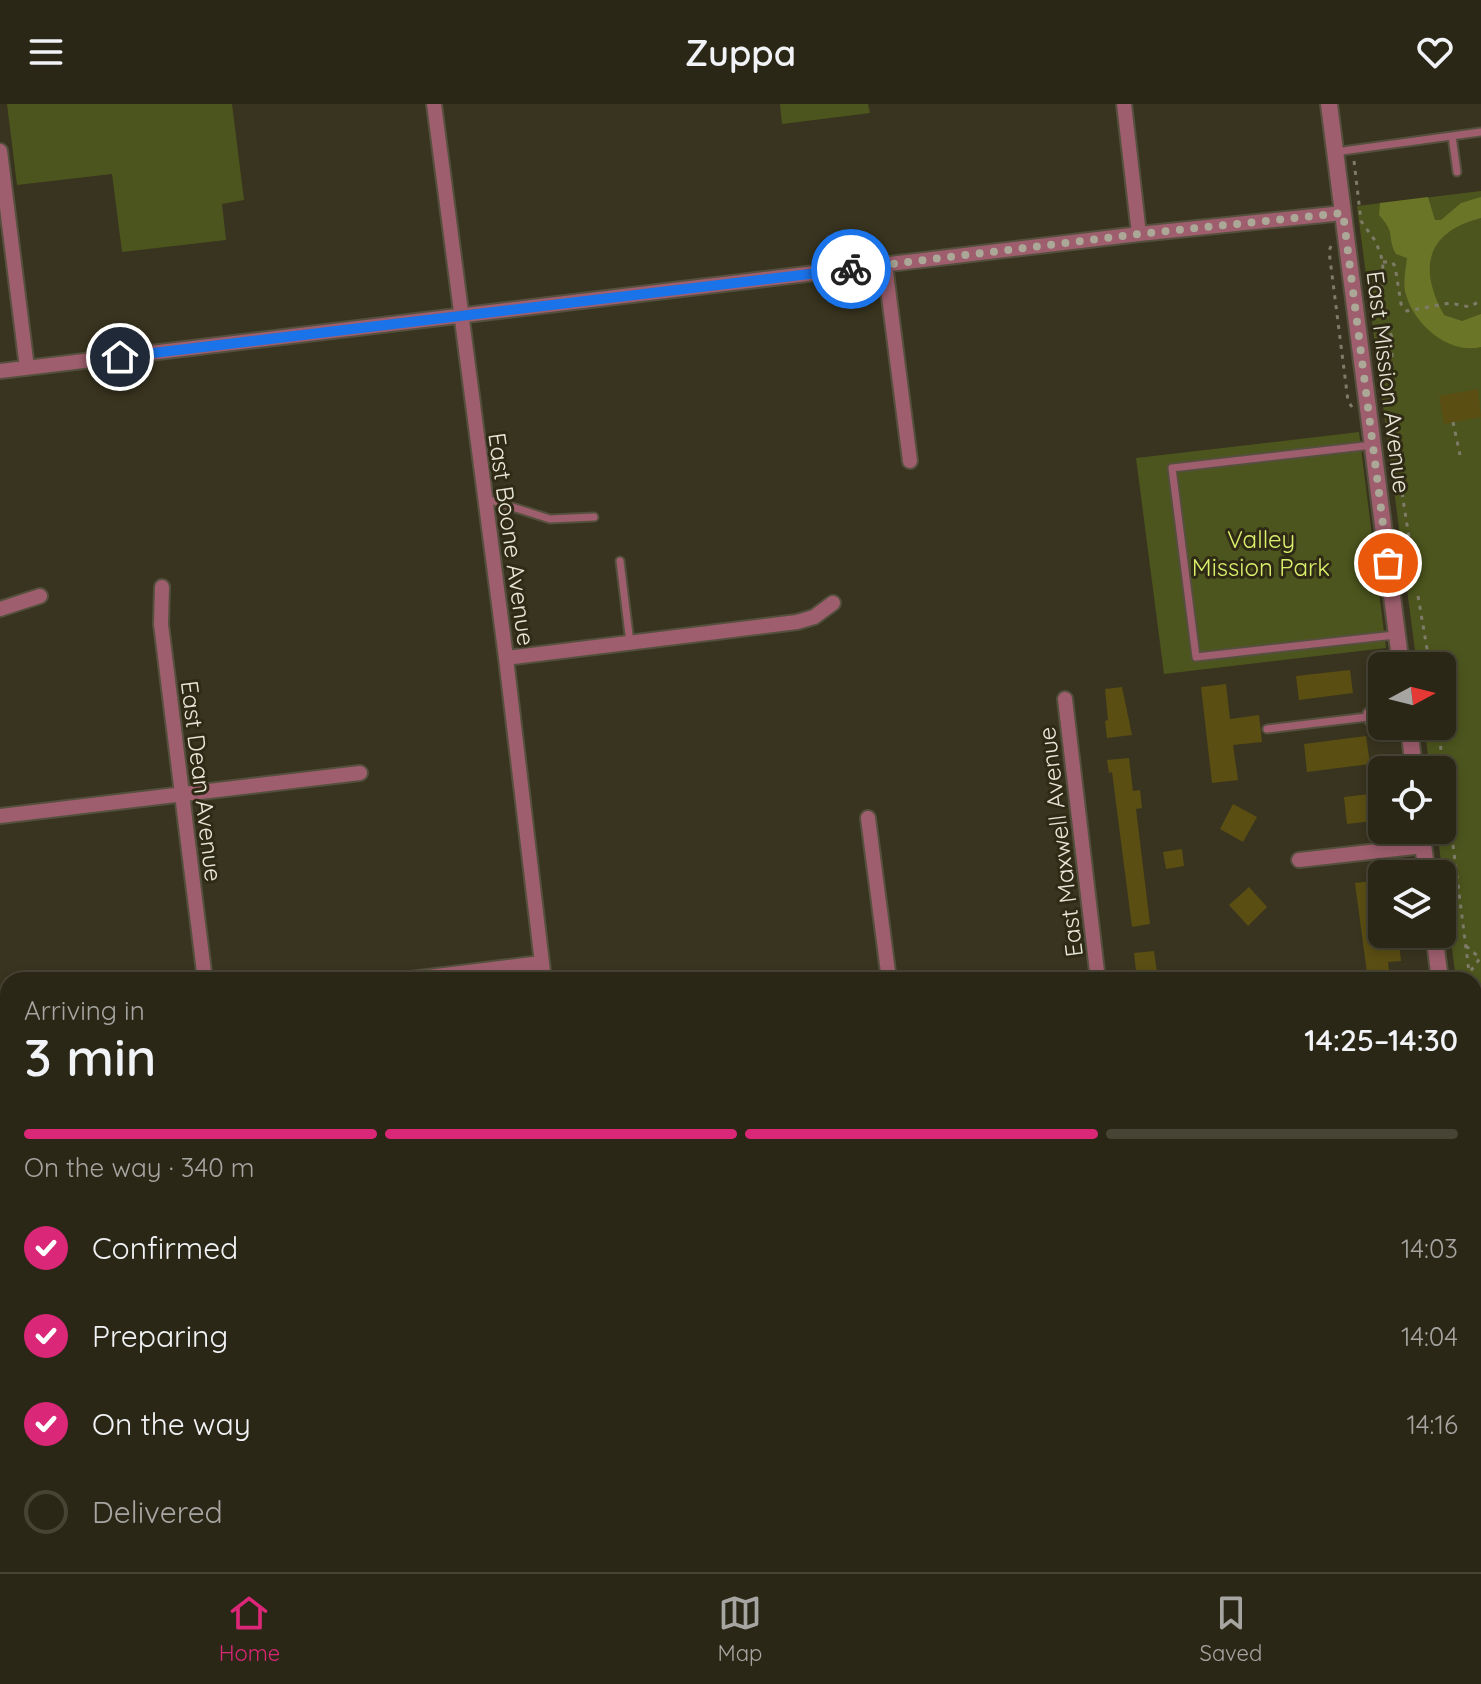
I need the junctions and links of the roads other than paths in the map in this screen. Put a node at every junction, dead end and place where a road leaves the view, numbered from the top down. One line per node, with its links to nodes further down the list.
1 (434, 104): 12 (street, East Boone Avenue)
2 (1124, 104): 10 (street)
3 (1329, 104): 7 (street, East Mission Avenue)
4 (1481, 132): 5 (lane)
5 (1452, 136): 7 (lane); 8 (lane)
6 (0, 151): 13 (street)
7 (1335, 152): 9 (street, East Mission Avenue)
8 (1457, 172)
9 (1343, 213): 10 (street); 15 (street, East Mission Avenue)
10 (1139, 234): 11 (street)
11 (885, 265): 12 (street); 16 (street)
12 (461, 317): 13 (street); 17 (street, East Boone Avenue)
13 (27, 368): 14 (street)
14 (0, 371)
15 (1373, 445): 24 (street, East Mission Avenue); 24 (lane)
16 (910, 461)
17 (485, 499): 18 (lane); 27 (street, East Boone Avenue)
18 (594, 517)
19 (620, 561): 25 (lane)
20 (162, 587): 33 (street, East Dean Avenue)
21 (40, 596): 23 (street)
22 (833, 603): 25 (street)
23 (0, 609)
24 (1397, 635): 26 (street, East Mission Avenue)
25 (630, 643): 27 (street)
26 (1399, 652)
27 (506, 658): 39 (street, East Boone Avenue)
28 (1065, 699): 44 (street, East Maxwell Avenue)
29 (1368, 713): 30 (lane)
30 (1367, 717): 31 (lane)
31 (1267, 729)
32 (360, 773): 33 (street)
33 (181, 794): 34 (street); 40 (street, East Dean Avenue)
34 (0, 816)
35 (868, 818): 43 (street)
36 (1388, 844): 37 (street)
37 (1299, 860)
38 (1436, 948): 45 (street)
39 (541, 963): 41 (street); 42 (street, East Boone Avenue)
40 (204, 972)
41 (468, 972)
42 (543, 972)
43 (888, 972)
44 (1097, 972)
45 (1439, 972)

